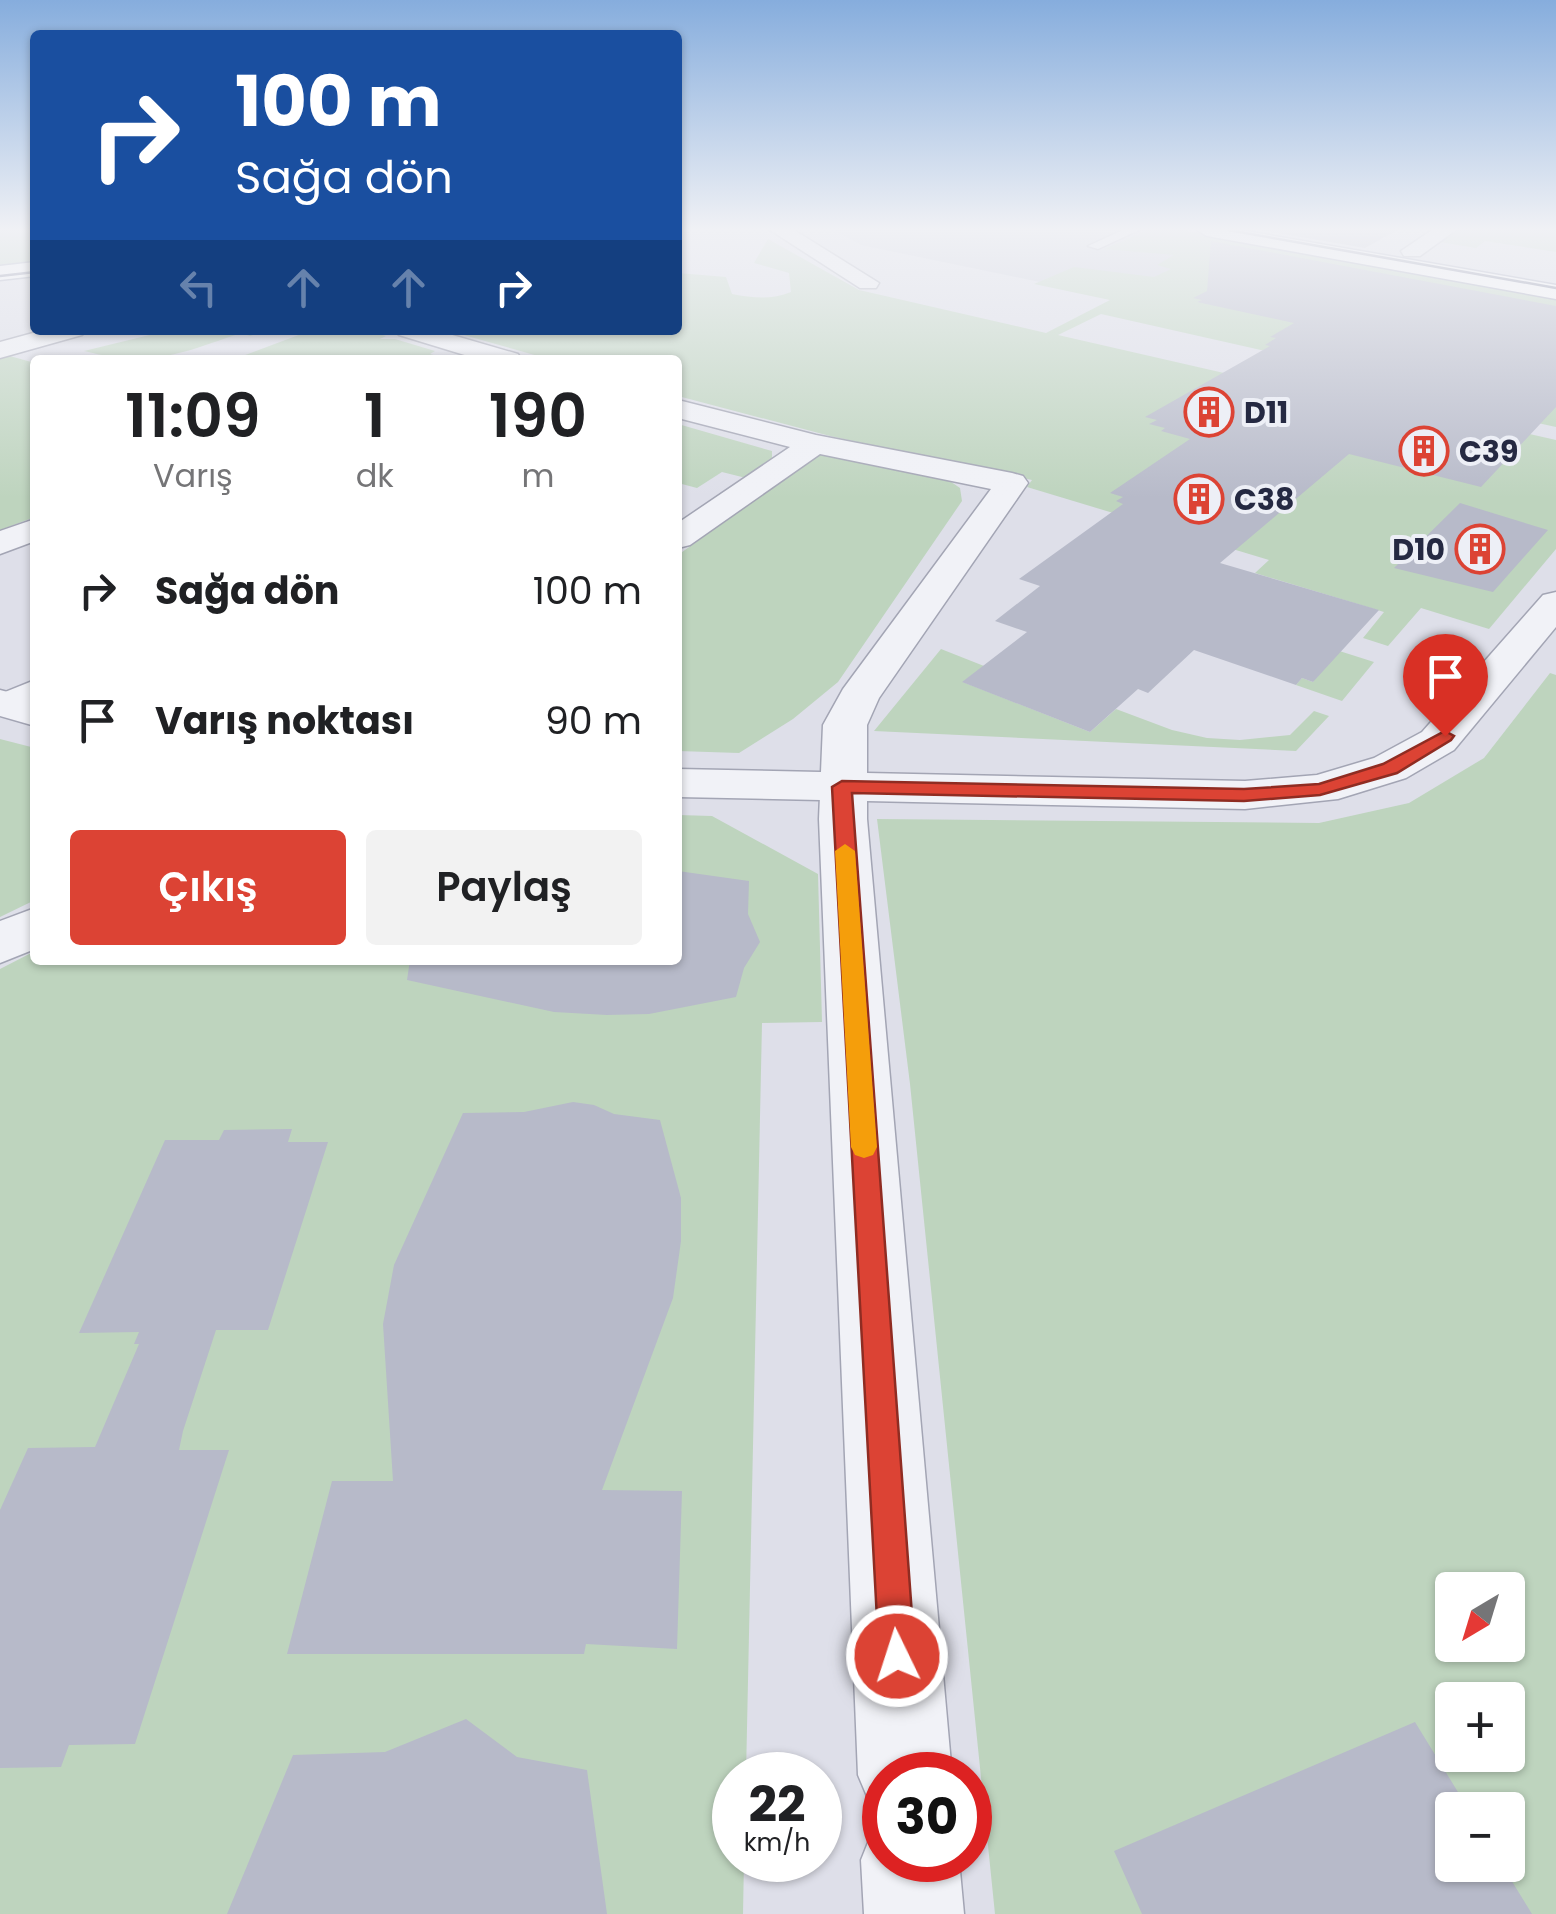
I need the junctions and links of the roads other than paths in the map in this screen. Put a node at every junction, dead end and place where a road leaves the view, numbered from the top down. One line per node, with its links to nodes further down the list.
1 (55, 335): 3 (street)
2 (422, 335): 4 (street)
3 (0, 350)
4 (480, 355)
5 (682, 410): 6 (street)
6 (814, 444): 8 (street); 15 (street)
7 (30, 531): 9 (street)
8 (682, 535)
9 (0, 543)
10 (1556, 603): 15 (street)
11 (30, 689): 12 (lane)
12 (0, 703): 13 (street)
13 (30, 711)
14 (682, 783): 15 (street)
15 (842, 787): 18 (street)
16 (30, 929): 17 (street)
17 (0, 944)
18 (904, 1752)
19 (912, 1882): 20 (street)
20 (914, 1914)

